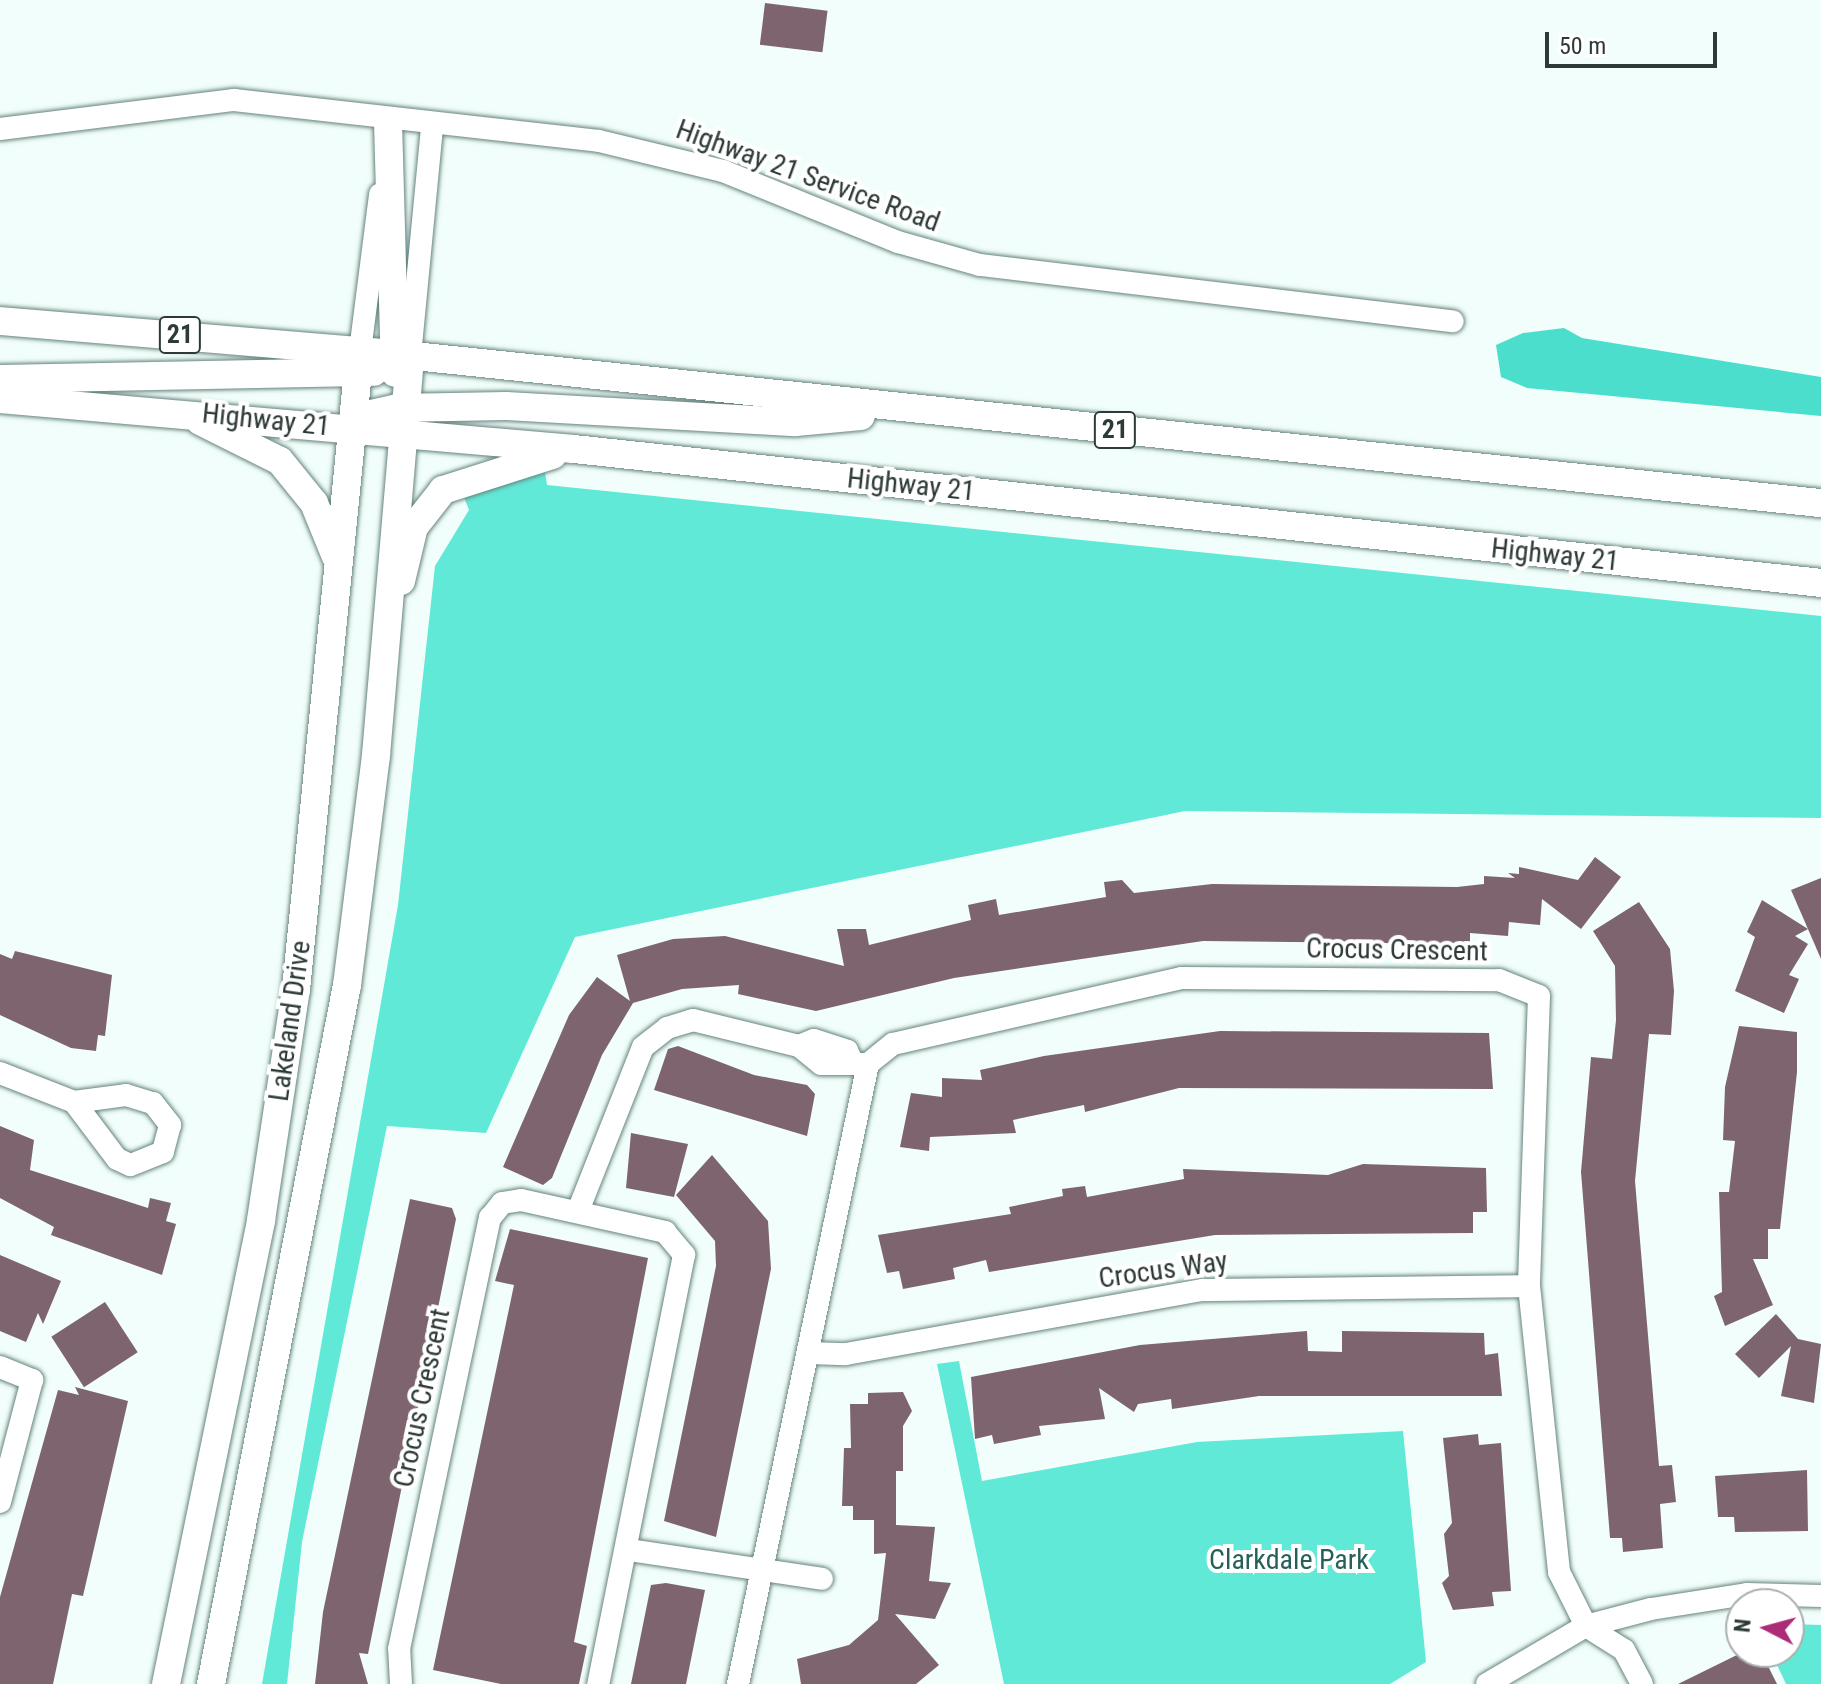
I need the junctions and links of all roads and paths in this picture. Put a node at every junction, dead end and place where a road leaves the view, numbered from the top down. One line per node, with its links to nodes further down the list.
1 (388, 122): 2 (street, Highway 21 Service Road); 3 (street, Highway 21 Service Road); 6 (main road, Lakeland Drive); 7 (street)
2 (432, 126): 5 (street, Highway 21 Service Road); 6 (street)
3 (0, 129)
4 (0, 321): 7 (main road, 21)
5 (1453, 321)
6 (400, 359): 7 (main road, 21); 11 (main road, 21); 12 (main road, Lakeland Drive)
7 (360, 362): 8 (main road); 13 (main road, Lakeland Drive)
8 (0, 379)
9 (0, 399): 10 (main road, Highway 21)
10 (173, 410): 13 (main road, Highway 21); 16 (main road)
11 (919, 410): 12 (main road); 15 (main road, 21)
12 (401, 416): 13 (main road, Highway 21); 14 (main road, Highway 21); 18 (main road, Lakeland Drive)
13 (353, 429): 16 (main road, Lakeland Drive)
14 (574, 449): 17 (main road, Highway 21); 18 (main road)
15 (1821, 503)
16 (338, 563): 32 (main road, Lakeland Drive)
17 (1821, 583)
18 (383, 663): 33 (main road, Lakeland Drive)
19 (860, 1063): 22 (street); 23 (street, Crocus Crescent); 24 (street)
20 (0, 1073): 21 (street)
21 (74, 1102)
22 (578, 1211): 27 (street, Crocus Crescent); 34 (street, Crocus Crescent)
23 (1529, 1286): 24 (street, Crocus Way); 31 (street, Crocus Crescent)
24 (808, 1353): 28 (street)
25 (0, 1367): 26 (street)
26 (0, 1502)
27 (629, 1550): 28 (street); 35 (street, Crocus Crescent)
28 (765, 1573): 29 (street); 36 (street)
29 (822, 1579)
30 (1821, 1596): 31 (street)
31 (1586, 1626): 37 (street); 38 (street)
32 (166, 1684)
33 (211, 1684)
34 (401, 1684)
35 (598, 1684)
36 (738, 1684)
37 (1487, 1684)
38 (1642, 1684)

